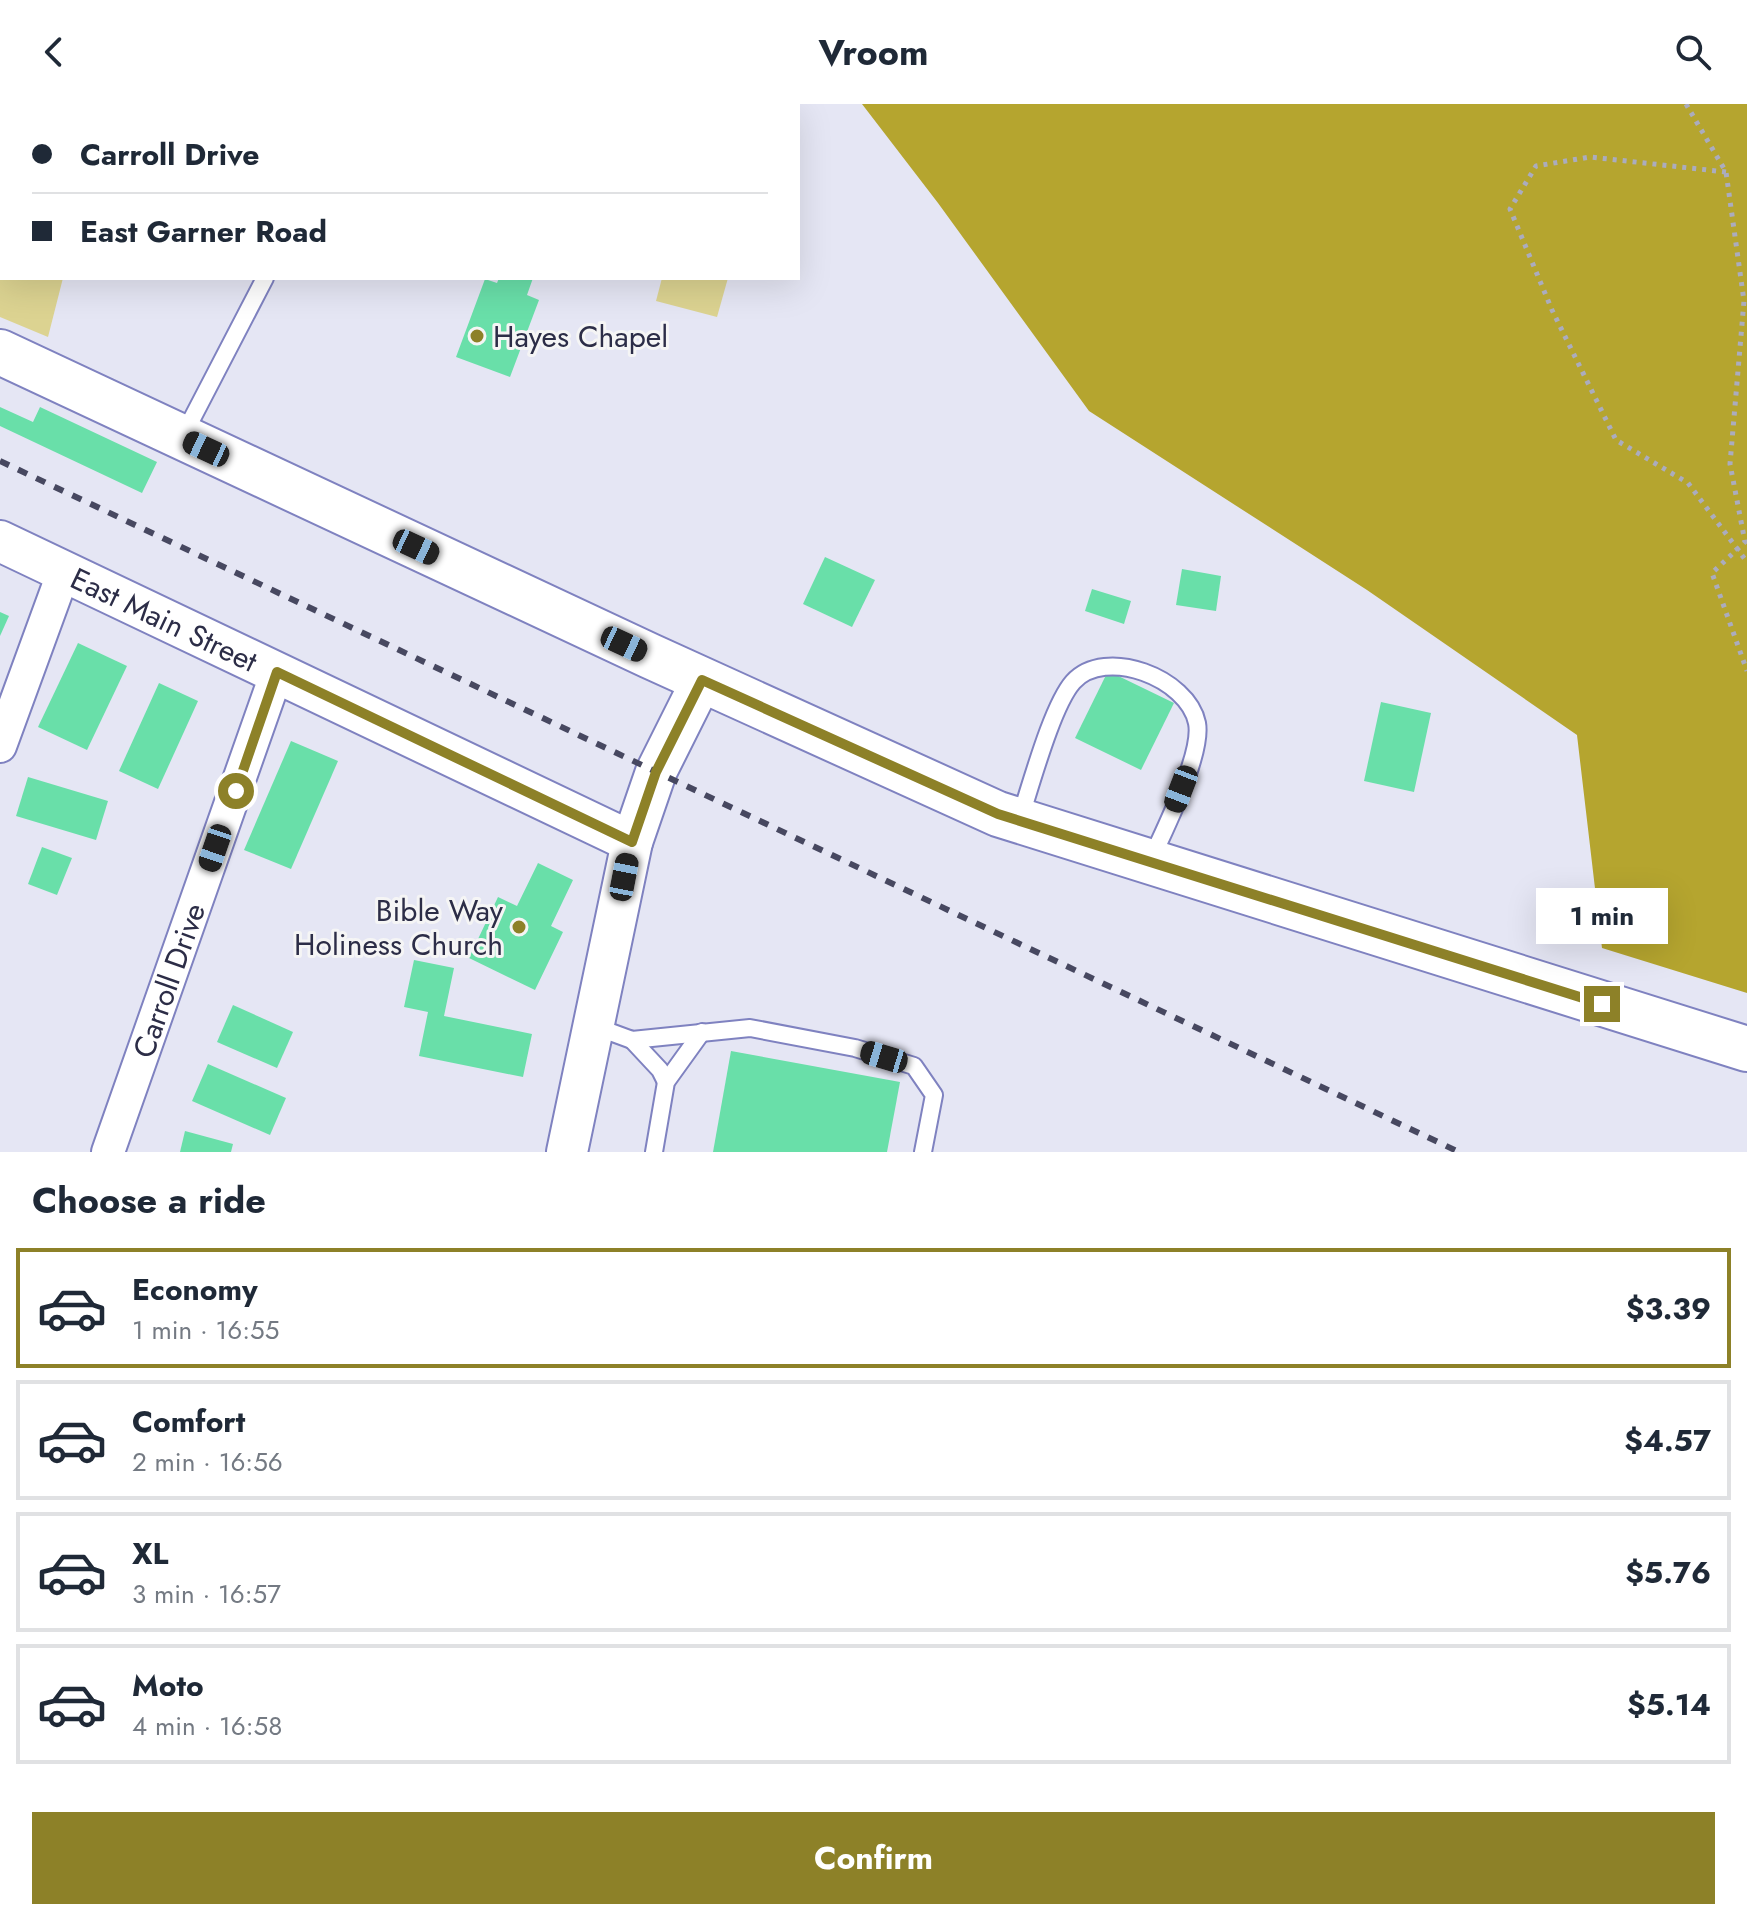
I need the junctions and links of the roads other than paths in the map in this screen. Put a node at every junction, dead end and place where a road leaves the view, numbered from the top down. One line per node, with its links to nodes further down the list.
1 (264, 280): 3 (lane)
2 (0, 352): 3 (main road)
3 (182, 437): 7 (main road)
4 (0, 541): 5 (street, East Main Street)
5 (64, 571): 6 (street, East Main Street); 8 (street)
6 (277, 672): 10 (street, East Main Street); 17 (street, Carroll Drive)
7 (702, 680): 9 (main road); 10 (street)
8 (0, 746)
9 (1019, 820): 11 (main road); 11 (lane)
10 (632, 842): 12 (street)
11 (1150, 862): 15 (main road)
12 (594, 1026): 14 (lane); 18 (street)
13 (702, 1032): 14 (lane); 16 (lane); 20 (lane)
14 (632, 1040): 16 (lane)
15 (1747, 1049)
16 (666, 1082): 19 (lane)
17 (108, 1152)
18 (567, 1152)
19 (654, 1152)
20 (923, 1152)

